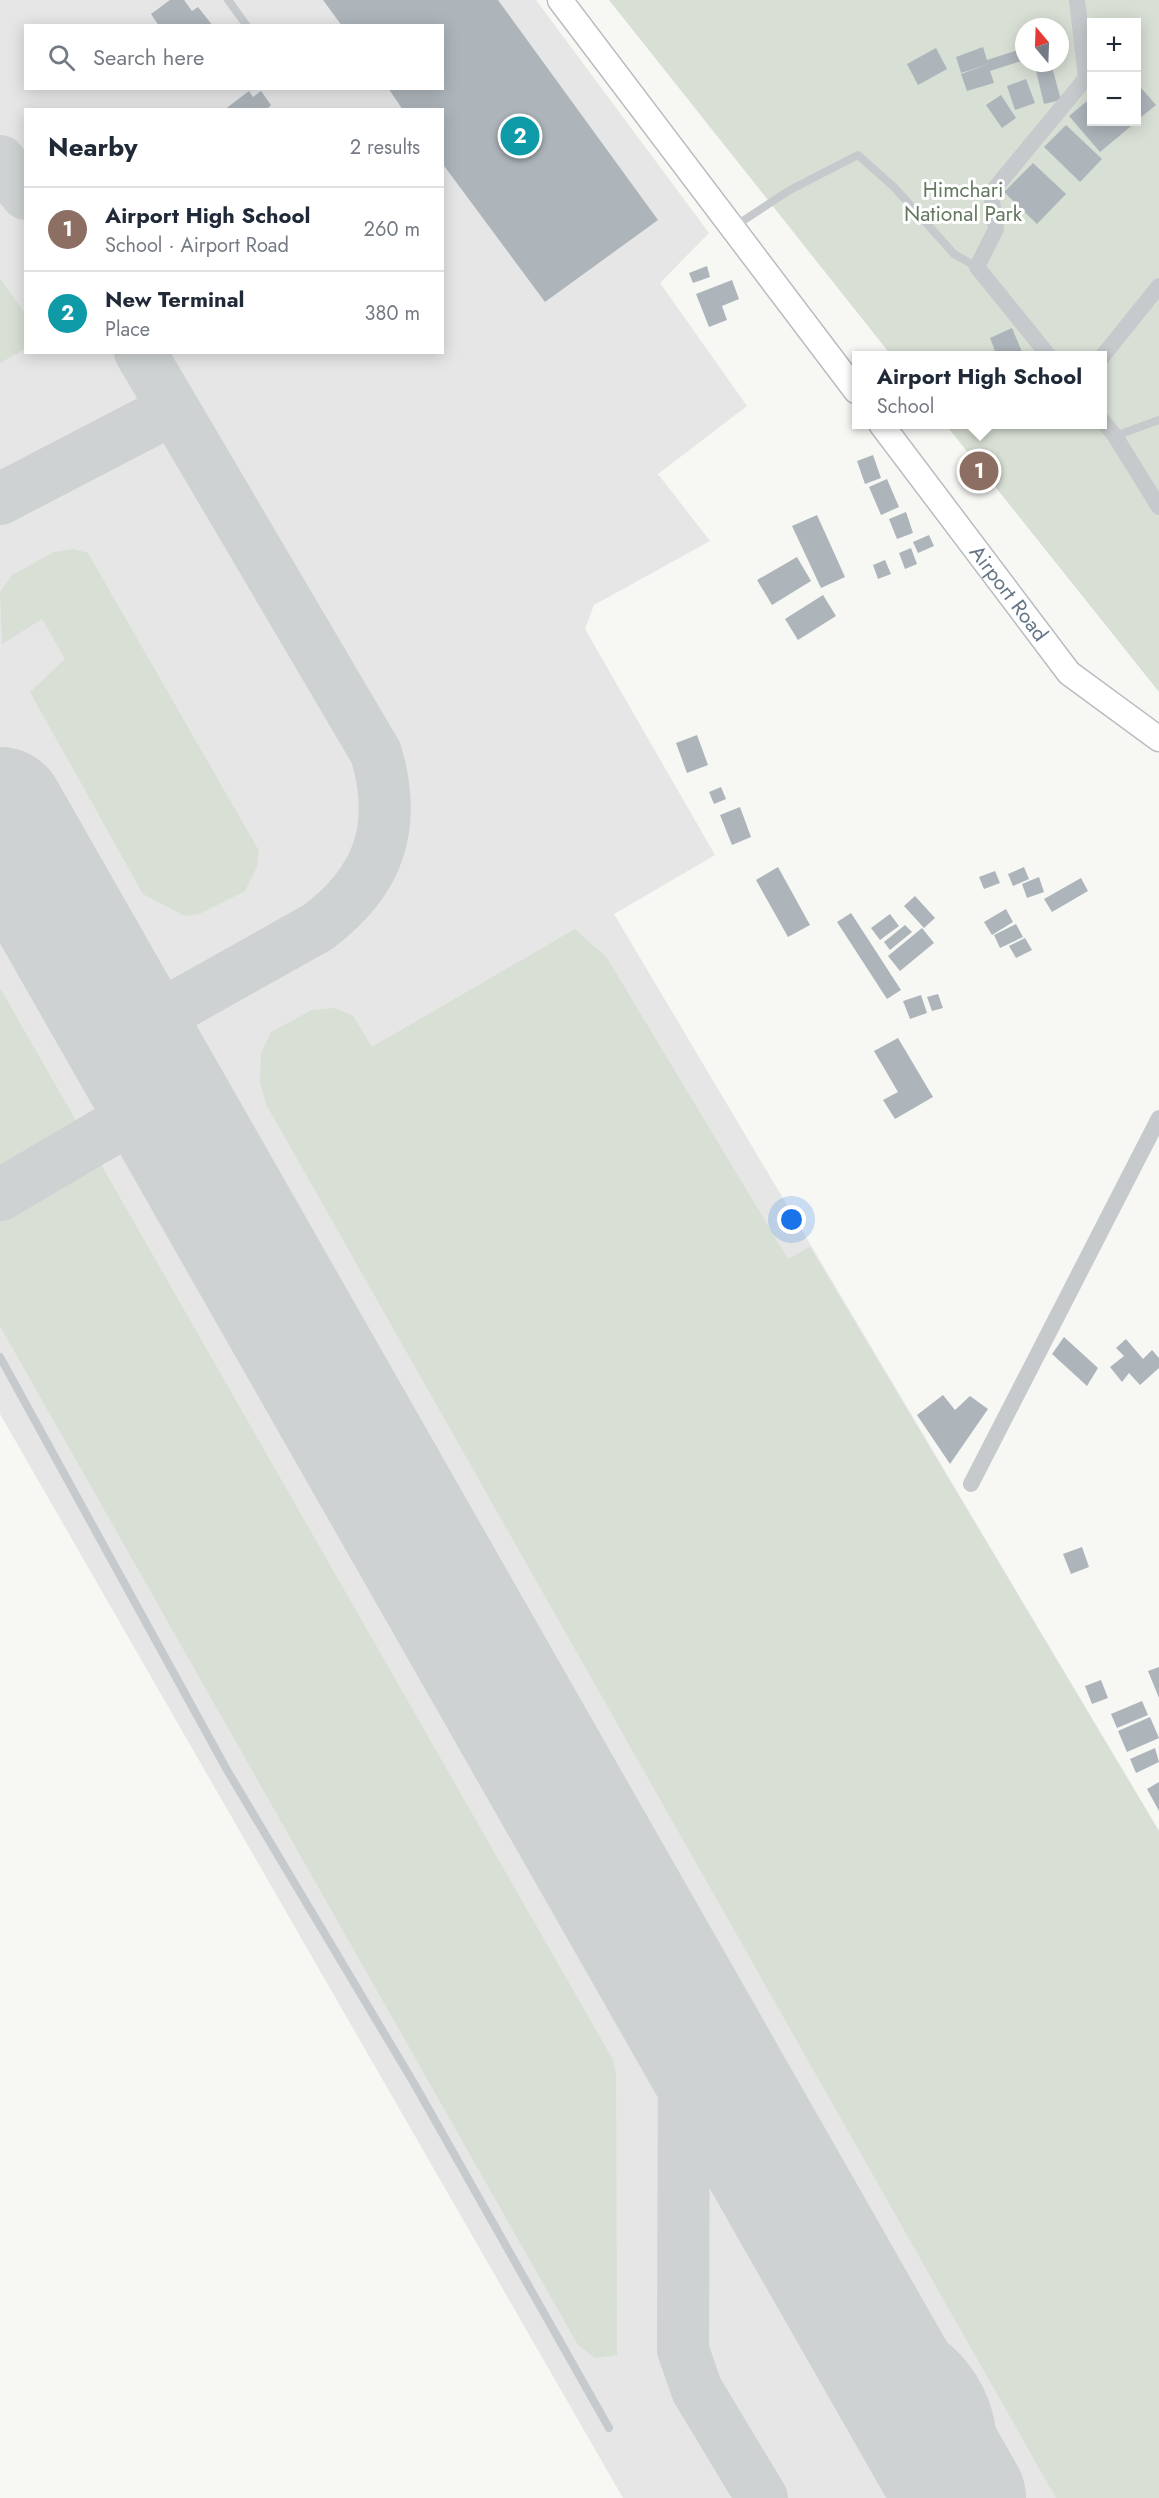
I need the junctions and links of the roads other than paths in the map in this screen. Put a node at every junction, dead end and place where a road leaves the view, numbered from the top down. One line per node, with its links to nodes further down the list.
1 (228, 0): 4 (lane)
2 (560, 0): 5 (street)
3 (1077, 0): 6 (street)
4 (246, 24)
5 (733, 228): 6 (lane); 10 (street)
6 (977, 267): 8 (street)
7 (1159, 286): 9 (street)
8 (1045, 351)
9 (1107, 351)
10 (852, 386)
11 (1159, 420): 14 (lane)
12 (1107, 426): 14 (street)
13 (885, 429): 16 (street, Airport Road)
14 (1115, 436): 15 (street)
15 (1159, 507)
16 (1159, 740)
17 (1159, 1118): 19 (street)
18 (0, 1357): 20 (lane)
19 (971, 1484)
20 (609, 2428)

